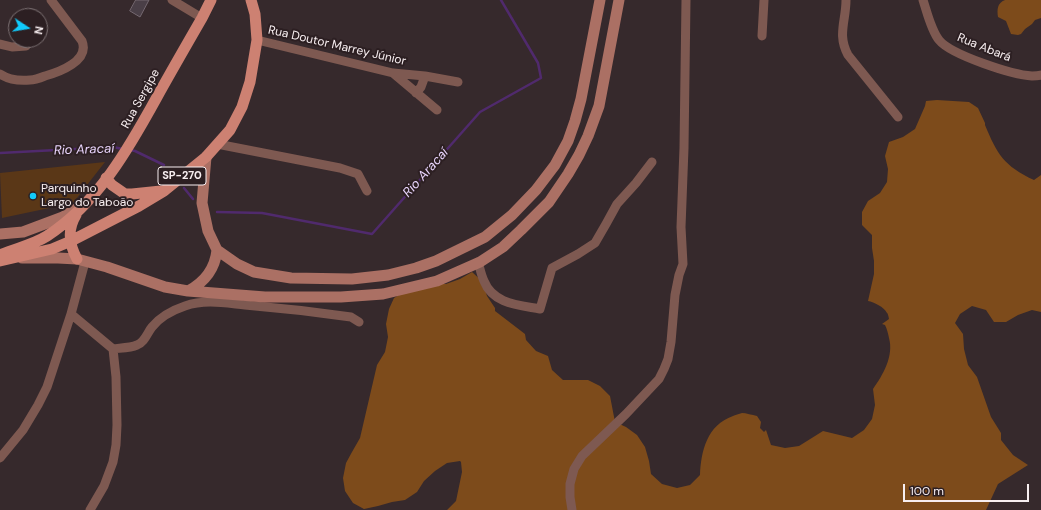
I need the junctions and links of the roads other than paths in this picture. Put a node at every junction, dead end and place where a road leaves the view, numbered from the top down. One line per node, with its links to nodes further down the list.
1 (51, 0): 18 (street)
2 (172, 0): 14 (street)
3 (205, 0): 14 (main road)
4 (211, 0): 14 (main road, Rua Sergipe)
5 (251, 0): 13 (main road, SP-270)
6 (256, 0): 13 (main road)
7 (600, 0): 34 (main road)
8 (619, 0): 39 (main road)
9 (686, 0): 46 (street)
10 (764, 0): 15 (street)
11 (846, 0): 24 (street)
12 (923, 0): 19 (street, Rua Abará)
13 (256, 14): 16 (main road, SP-270)
14 (202, 18): 28 (main road, Rua Sergipe)
15 (762, 36)
16 (258, 40): 17 (street, Rua Doutor Marrey Júnior); 25 (main road, SP-270)
17 (393, 73): 20 (street, Rua Doutor Marrey Júnior); 22 (street)
18 (0, 74)
19 (1041, 75)
20 (425, 76): 21 (street, Rua Doutor Marrey Júnior); 22 (street)
21 (458, 82)
22 (416, 93): 23 (street)
23 (437, 110)
24 (898, 117)
25 (217, 144): 26 (main road, SP-270); 30 (street)
26 (206, 157): 29 (main road, SP-270); 34 (main road)
27 (652, 162): 39 (street)
28 (106, 178): 29 (main road); 31 (main road, Rua Sergipe)
29 (164, 191): 33 (main road, SP-270)
30 (367, 191)
31 (82, 206): 32 (main road); 33 (main road); 35 (main road, Rua Sergipe)
32 (0, 234)
33 (71, 241): 36 (main road, SP-270); 38 (main road)
34 (217, 250): 40 (main road)
35 (0, 255)
36 (14, 258): 37 (main road, SP-270); 38 (main road)
37 (0, 261)
38 (81, 261): 40 (main road); 41 (street)
39 (478, 262): 40 (main road)
40 (188, 291)
41 (71, 314): 43 (street); 44 (street)
42 (359, 322): 43 (street)
43 (113, 349): 45 (street)
44 (0, 458)
45 (90, 510)
46 (572, 510)

